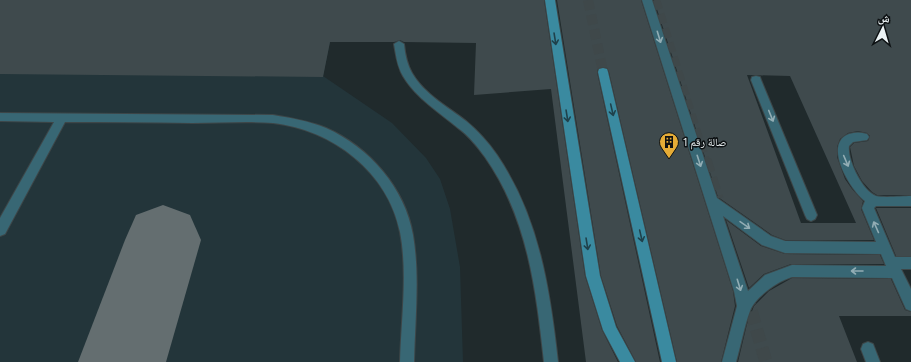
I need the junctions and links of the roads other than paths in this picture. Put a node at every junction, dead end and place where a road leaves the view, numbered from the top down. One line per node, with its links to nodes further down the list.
1 (550, 0): 21 (street, one-way to 21)
2 (648, 0): 11 (street, one-way to 11)
3 (399, 44): 20 (street)
4 (603, 72): 22 (street, one-way to 22)
5 (756, 80): 12 (street, one-way to 12)
6 (0, 117): 7 (street)
7 (62, 117): 13 (street); 19 (street)
8 (863, 137): 9 (street, one-way to 9)
9 (874, 201): 10 (street); 14 (street, one-way to 9)
10 (911, 201)
11 (713, 202): 14 (street, one-way to 14); 18 (street, one-way to 18)
12 (811, 215)
13 (0, 230)
14 (885, 248): 16 (street)
15 (911, 263): 16 (street)
16 (894, 267): 17 (street); 18 (street, one-way to 18)
17 (911, 304)
18 (744, 306): 23 (street)
19 (407, 362)
20 (552, 362)
21 (628, 362)
22 (670, 362)
23 (729, 362)

